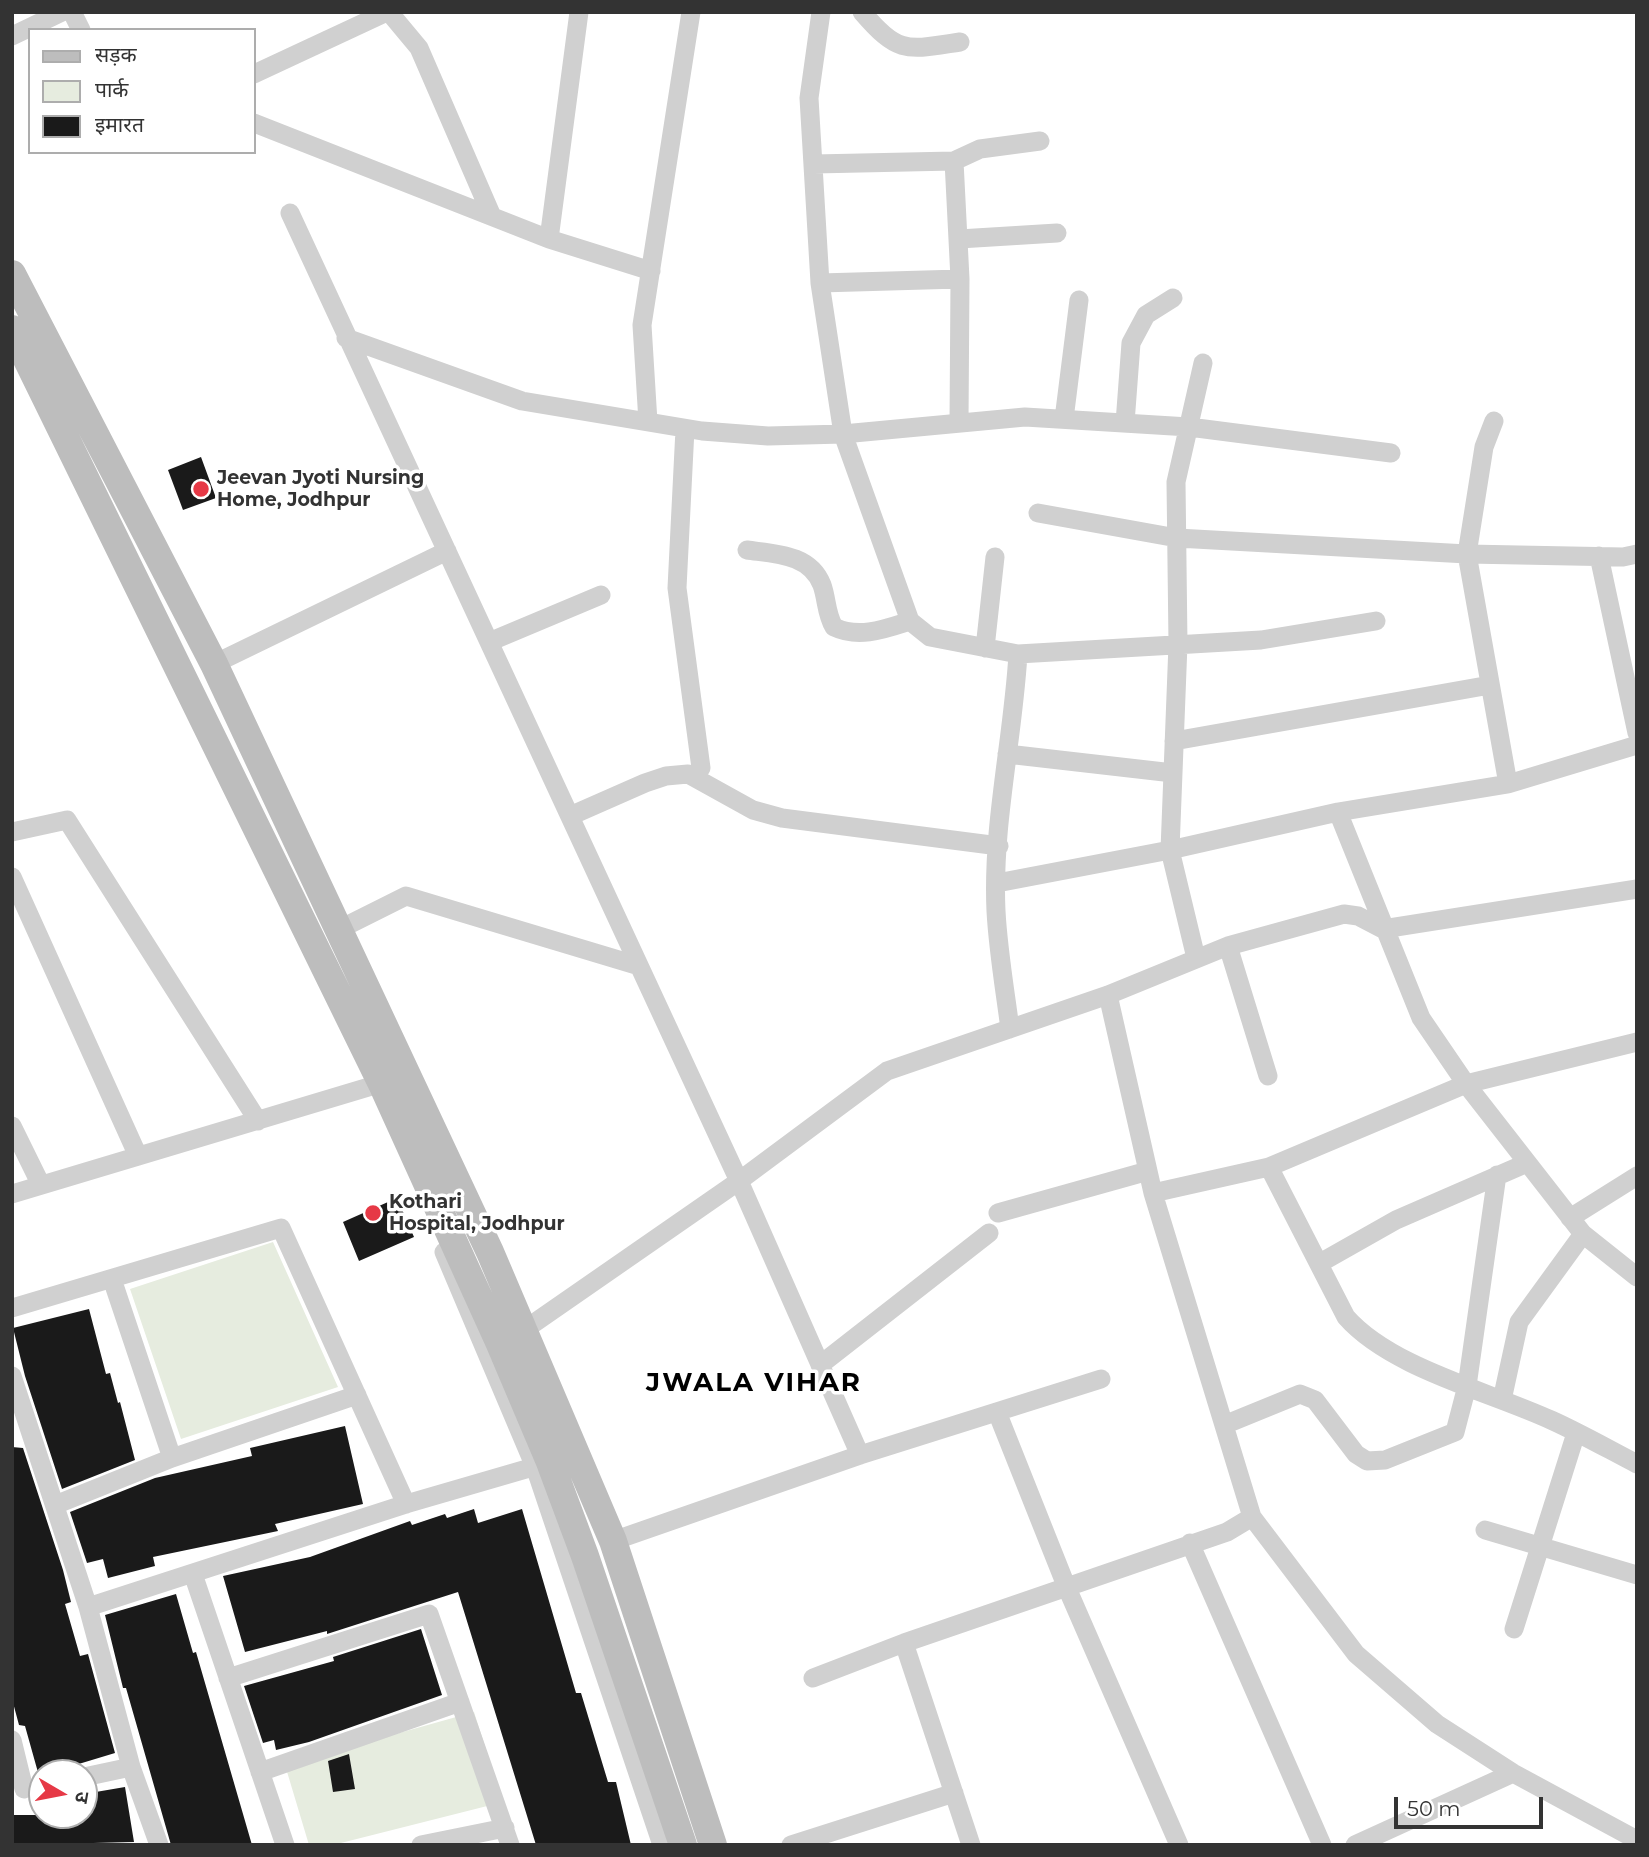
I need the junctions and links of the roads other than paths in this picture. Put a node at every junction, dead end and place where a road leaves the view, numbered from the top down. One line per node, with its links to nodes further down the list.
1 (62, 12): 9 (street)
2 (72, 12): 10 (street)
3 (388, 12): 13 (street); 19 (street)
4 (579, 12): 21 (street)
5 (691, 12): 23 (street)
6 (821, 12): 17 (street)
7 (862, 12): 12 (street)
8 (28, 28): 11 (street)
9 (29, 28)
10 (80, 28)
11 (12, 36)
12 (960, 42)
13 (256, 73)
14 (256, 124): 19 (street)
15 (1040, 141): 16 (street)
16 (954, 161): 17 (street); 22 (street)
17 (814, 164): 26 (street)
18 (290, 214): 30 (street)
19 (491, 214): 21 (street)
20 (1057, 233): 22 (street)
21 (549, 239): 23 (street)
22 (959, 239): 25 (street)
23 (651, 271): 34 (street)
24 (12, 274): 56 (main road)
25 (960, 279): 26 (street); 35 (street)
26 (820, 283): 39 (street)
27 (1173, 298): 36 (street)
28 (1079, 300): 32 (street)
29 (12, 329): 82 (main road)
30 (346, 338): 34 (street); 44 (street)
31 (1203, 363): 37 (street)
32 (1064, 419): 35 (street); 36 (street)
33 (1494, 421): 45 (street)
34 (648, 422): 38 (street)
35 (959, 423): 39 (street)
36 (1125, 423): 37 (street)
37 (1189, 427): 40 (street); 42 (street)
38 (686, 429): 39 (street); 62 (street)
39 (843, 434): 50 (street)
40 (1391, 453)
41 (1038, 513): 42 (street)
42 (1177, 538): 45 (street); 53 (street)
43 (747, 550): 50 (street)
44 (447, 551): 52 (street); 56 (street)
45 (1467, 554): 47 (street); 57 (street)
46 (1637, 554): 47 (street)
47 (1599, 556): 58 (street)
48 (995, 557): 54 (street)
49 (601, 595): 52 (street)
50 (910, 621): 54 (street)
51 (1376, 621): 53 (street)
52 (489, 642): 66 (street)
53 (1178, 644): 55 (street); 59 (street)
54 (985, 648): 55 (street)
55 (1018, 654): 61 (street)
56 (214, 664): 73 (main road)
57 (1490, 685): 59 (street); 64 (street)
58 (1637, 733)
59 (1174, 741): 63 (street)
60 (1637, 745): 64 (street)
61 (1007, 754): 63 (street); 68 (street)
62 (695, 771): 66 (street); 68 (street)
63 (1173, 772): 69 (street)
64 (1508, 784): 65 (street)
65 (1338, 812): 69 (street); 74 (street)
66 (570, 816): 77 (street)
67 (12, 832): 84 (street)
68 (999, 846): 71 (street)
69 (1170, 850): 71 (street); 76 (street)
70 (12, 877): 86 (street)
71 (997, 883): 79 (street)
72 (1637, 889): 74 (street)
73 (338, 929): 77 (street); 82 (main road)
74 (1383, 929): 75 (street); 83 (street)
75 (1228, 946): 76 (street); 81 (street)
76 (1196, 958): 78 (street)
77 (639, 966): 92 (street)
78 (1108, 995): 79 (street); 89 (street)
79 (1010, 1029): 92 (street)
80 (1637, 1042): 83 (street)
81 (1268, 1076)
82 (387, 1082): 84 (street); 104 (main road); 116 (street)
83 (1466, 1084): 87 (street); 88 (street)
84 (257, 1121): 86 (street)
85 (12, 1126): 93 (street)
86 (138, 1156): 93 (street)
87 (1527, 1163): 90 (street); 97 (street)
88 (1269, 1167): 94 (street); 100 (street)
89 (1148, 1171): 94 (street); 96 (street)
90 (1497, 1175): 100 (street); 108 (street)
91 (1637, 1176): 97 (street)
92 (739, 1181): 104 (street); 105 (street)
93 (41, 1185): 95 (street)
94 (1153, 1193): 112 (street)
95 (12, 1194)
96 (998, 1213)
97 (1570, 1218): 99 (street)
98 (989, 1233): 105 (street)
99 (1583, 1234): 101 (street); 110 (street)
100 (1320, 1263): 108 (street)
101 (1637, 1277)
102 (112, 1279): 103 (street); 109 (street); 115 (street)
103 (12, 1308)
104 (512, 1338): 116 (main road); 122 (main road)
105 (820, 1365): 114 (street)
106 (12, 1376): 118 (street)
107 (1101, 1379): 111 (street)
108 (1467, 1386): 110 (street); 112 (street)
109 (357, 1395): 115 (street); 119 (street)
110 (1502, 1400): 113 (street)
111 (997, 1412): 114 (street); 127 (street)
112 (1224, 1425): 120 (street)
113 (1576, 1433): 117 (street); 124 (street)
114 (860, 1455): 122 (street)
115 (172, 1458): 118 (street)
116 (543, 1464): 119 (street); 146 (street); 147 (main road)
117 (1637, 1464)
118 (55, 1504): 128 (street)
119 (406, 1504): 125 (street)
120 (1239, 1525): 123 (street); 138 (street)
121 (1485, 1530): 124 (street)
122 (613, 1541): 148 (main road)
123 (1190, 1543): 127 (street); 152 (street)
124 (1541, 1544): 126 (street); 129 (street)
125 (194, 1574): 128 (street); 131 (street)
126 (1637, 1575)
127 (1067, 1588): 130 (street); 151 (street)
128 (88, 1607): 135 (street)
129 (1514, 1629)
130 (904, 1643): 132 (street); 140 (street)
131 (228, 1678): 133 (street); 136 (street)
132 (813, 1678)
133 (460, 1702): 136 (street); 141 (street)
134 (12, 1740): 139 (street)
135 (131, 1767): 137 (street); 143 (street)
136 (260, 1772): 144 (street)
137 (98, 1774)
138 (1506, 1777): 142 (street); 153 (street)
139 (26, 1789)
140 (954, 1793): 149 (street); 150 (street)
141 (508, 1836): 145 (street)
142 (1637, 1840)
143 (159, 1845)
144 (285, 1845)
145 (421, 1845)
146 (662, 1845)
147 (683, 1845)
148 (713, 1845)
149 (791, 1845)
150 (971, 1845)
151 (1179, 1845)
152 (1322, 1845)
153 (1355, 1845)

